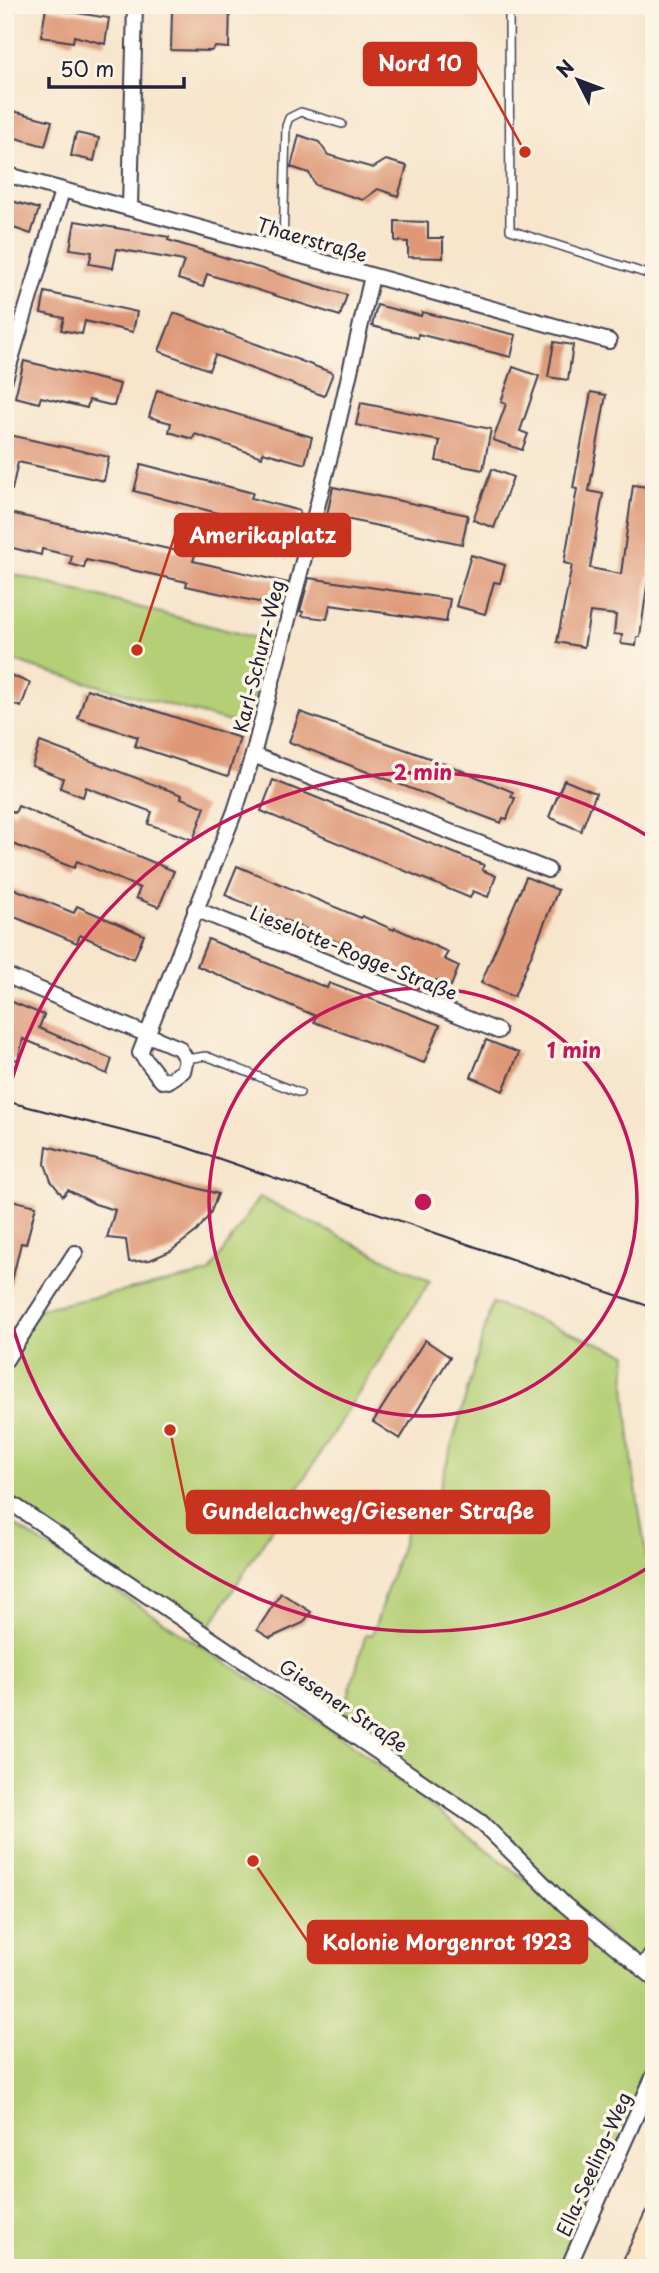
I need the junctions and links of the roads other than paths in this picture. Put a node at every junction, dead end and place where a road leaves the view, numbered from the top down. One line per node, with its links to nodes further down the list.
1 (135, 5): 6 (street)
2 (509, 5): 9 (lane)
3 (342, 124): 7 (lane)
4 (5, 174): 5 (street, Thaerstraße)
5 (62, 191): 6 (street, Thaerstraße); 11 (street)
6 (130, 207): 7 (street, Thaerstraße)
7 (283, 251): 8 (street, Thaerstraße)
8 (372, 276): 10 (street, Thaerstraße); 12 (street, Karl-Schurz-Weg)
9 (654, 276)
10 (609, 341)
11 (5, 379)
12 (253, 755): 13 (street); 14 (street, Karl-Schurz-Weg)
13 (548, 870)
14 (195, 909): 16 (street, Lieselotte-Rogge-Straße); 17 (street, Karl-Schurz-Weg)
15 (5, 975): 17 (street)
16 (498, 1031)
17 (146, 1035): 18 (street); 18 (street)
18 (186, 1059): 19 (lane)
19 (300, 1093)
20 (75, 1253): 21 (street)
21 (5, 1361)
22 (5, 1499): 24 (street, Giesener Straße)
23 (654, 1952): 24 (street)
24 (641, 1968): 25 (street, Giesener Straße)
25 (654, 1978)
26 (654, 2075): 28 (street, Ella-Seeling-Weg)
27 (654, 2218): 29 (main road)
28 (568, 2268)
29 (631, 2268)

